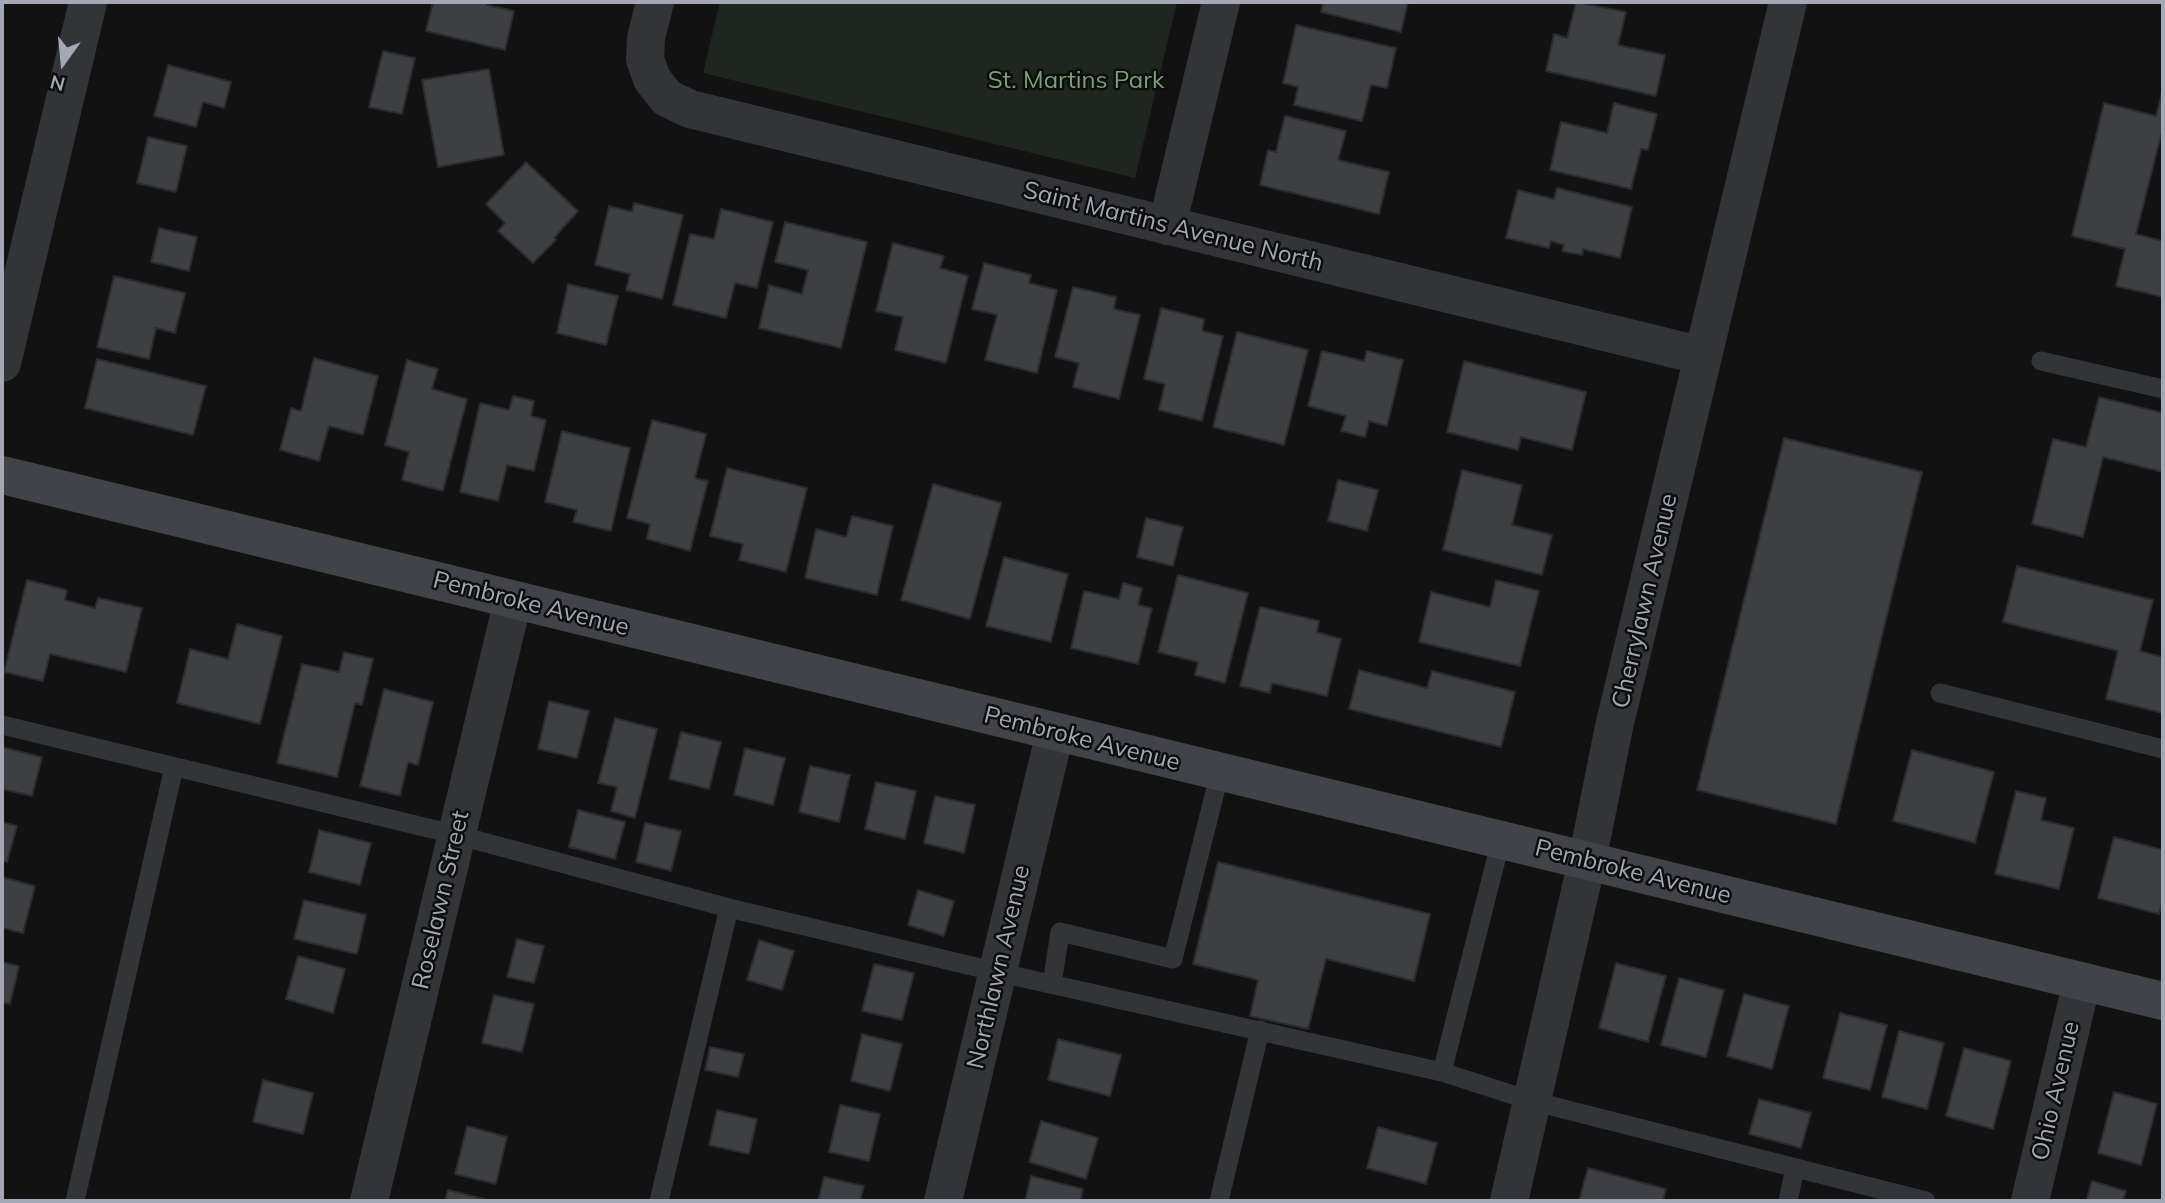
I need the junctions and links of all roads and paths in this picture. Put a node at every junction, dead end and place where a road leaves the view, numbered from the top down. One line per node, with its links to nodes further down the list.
1 (88, 2): 8 (street)
2 (655, 2): 5 (street, Saint Martins Avenue North)
3 (1221, 2): 5 (street)
4 (1788, 2): 6 (street, Cherrylawn Avenue)
5 (1167, 226): 6 (street, Saint Martins Avenue North)
6 (1703, 356): 20 (street, Cherrylawn Avenue)
7 (2041, 361): 9 (lane)
8 (2, 363)
9 (2163, 389)
10 (2, 475): 11 (street, Pembroke Avenue)
11 (513, 600): 14 (street, Pembroke Avenue); 18 (street, Roselawn Street)
12 (1940, 693): 15 (lane)
13 (2, 725): 16 (lane)
14 (1055, 732): 17 (street, Pembroke Avenue); 22 (street, Northlawn Avenue)
15 (2163, 750)
16 (174, 767): 18 (lane); 30 (lane)
17 (1220, 772): 19 (street, Pembroke Avenue); 24 (lane)
18 (457, 835): 21 (lane); 31 (street, Roselawn Street)
19 (1501, 840): 20 (street, Pembroke Avenue); 27 (lane)
20 (1587, 861): 23 (street, Pembroke Avenue); 28 (street, Cherrylawn Avenue)
21 (729, 908): 22 (lane); 32 (lane)
22 (998, 972): 24 (lane); 33 (street, Northlawn Avenue)
23 (2082, 981): 25 (street, Pembroke Avenue); 38 (street, Ohio Avenue)
24 (1052, 984): 26 (lane)
25 (2163, 1000)
26 (1260, 1030): 27 (lane); 34 (lane)
27 (1442, 1072): 28 (lane)
28 (1532, 1101): 29 (lane); 35 (street, Cherrylawn Avenue)
29 (1796, 1168): 36 (lane); 37 (lane)
30 (75, 1201)
31 (369, 1201)
32 (659, 1201)
33 (943, 1201)
34 (1219, 1201)
35 (1509, 1201)
36 (1788, 1201)
37 (1926, 1201)
38 (2030, 1201)

